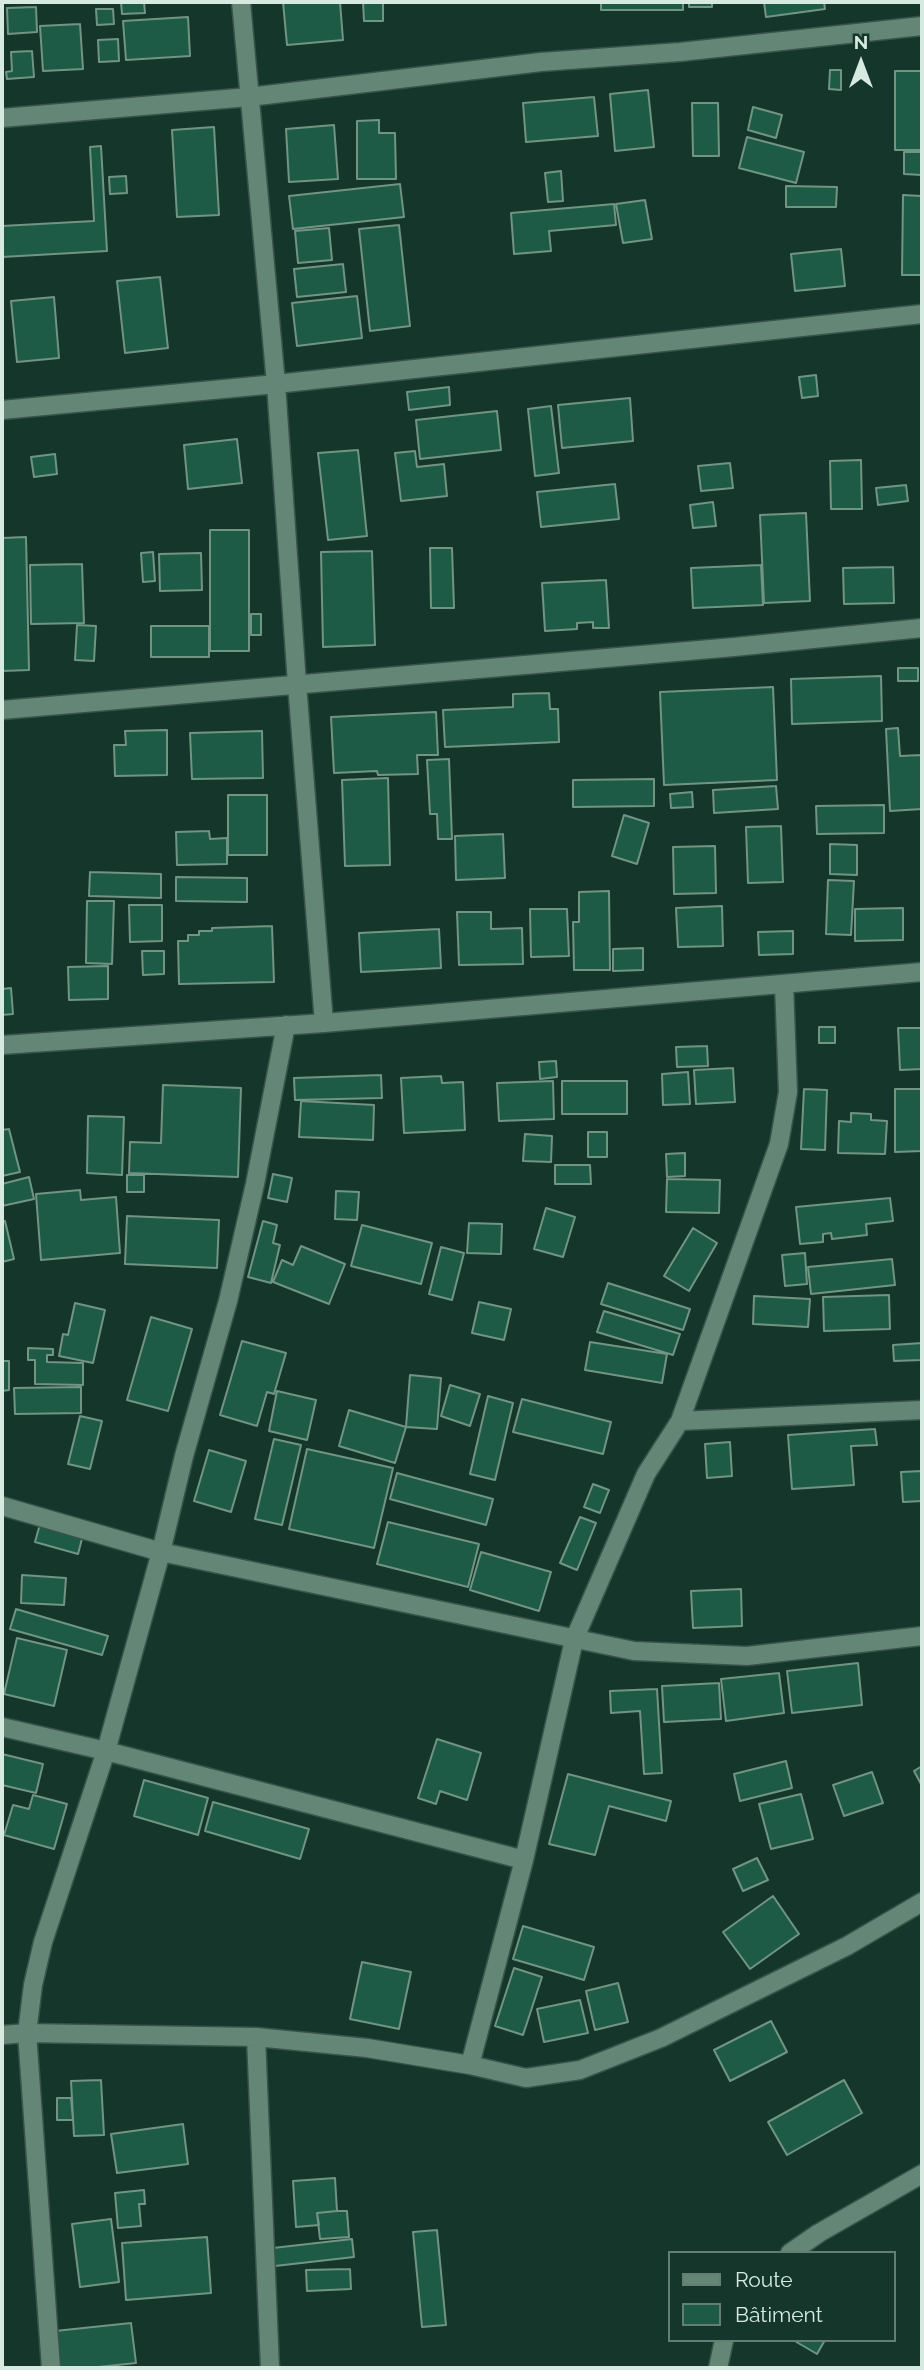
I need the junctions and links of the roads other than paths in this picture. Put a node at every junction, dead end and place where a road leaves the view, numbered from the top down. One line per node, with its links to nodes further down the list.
1 (242, 2): 3 (street)
2 (922, 26): 3 (street)
3 (250, 97): 4 (street); 6 (street)
4 (2, 118)
5 (922, 314): 6 (street)
6 (276, 384): 7 (street); 9 (street)
7 (2, 410)
8 (922, 628): 9 (street)
9 (297, 684): 10 (street); 13 (street)
10 (2, 710)
11 (922, 972): 12 (street)
12 (784, 984): 13 (street); 17 (street)
13 (324, 1023): 14 (street)
14 (286, 1025): 15 (street); 19 (street)
15 (2, 1045)
16 (922, 1410): 17 (street)
17 (680, 1421): 21 (street)
18 (2, 1506): 19 (street)
19 (161, 1552): 21 (street); 23 (street)
20 (922, 1636): 21 (street)
21 (574, 1640): 24 (street)
22 (2, 1727): 23 (street)
23 (106, 1751): 24 (street); 26 (street)
24 (524, 1860): 29 (street)
25 (922, 1902): 29 (street)
26 (27, 2033): 27 (street); 28 (street); 33 (street)
27 (2, 2035)
28 (256, 2036): 29 (street); 34 (street)
29 (470, 2065)
30 (922, 2174): 31 (street)
31 (793, 2251)
32 (724, 2342): 35 (street)
33 (51, 2368)
34 (270, 2368)
35 (718, 2368)

